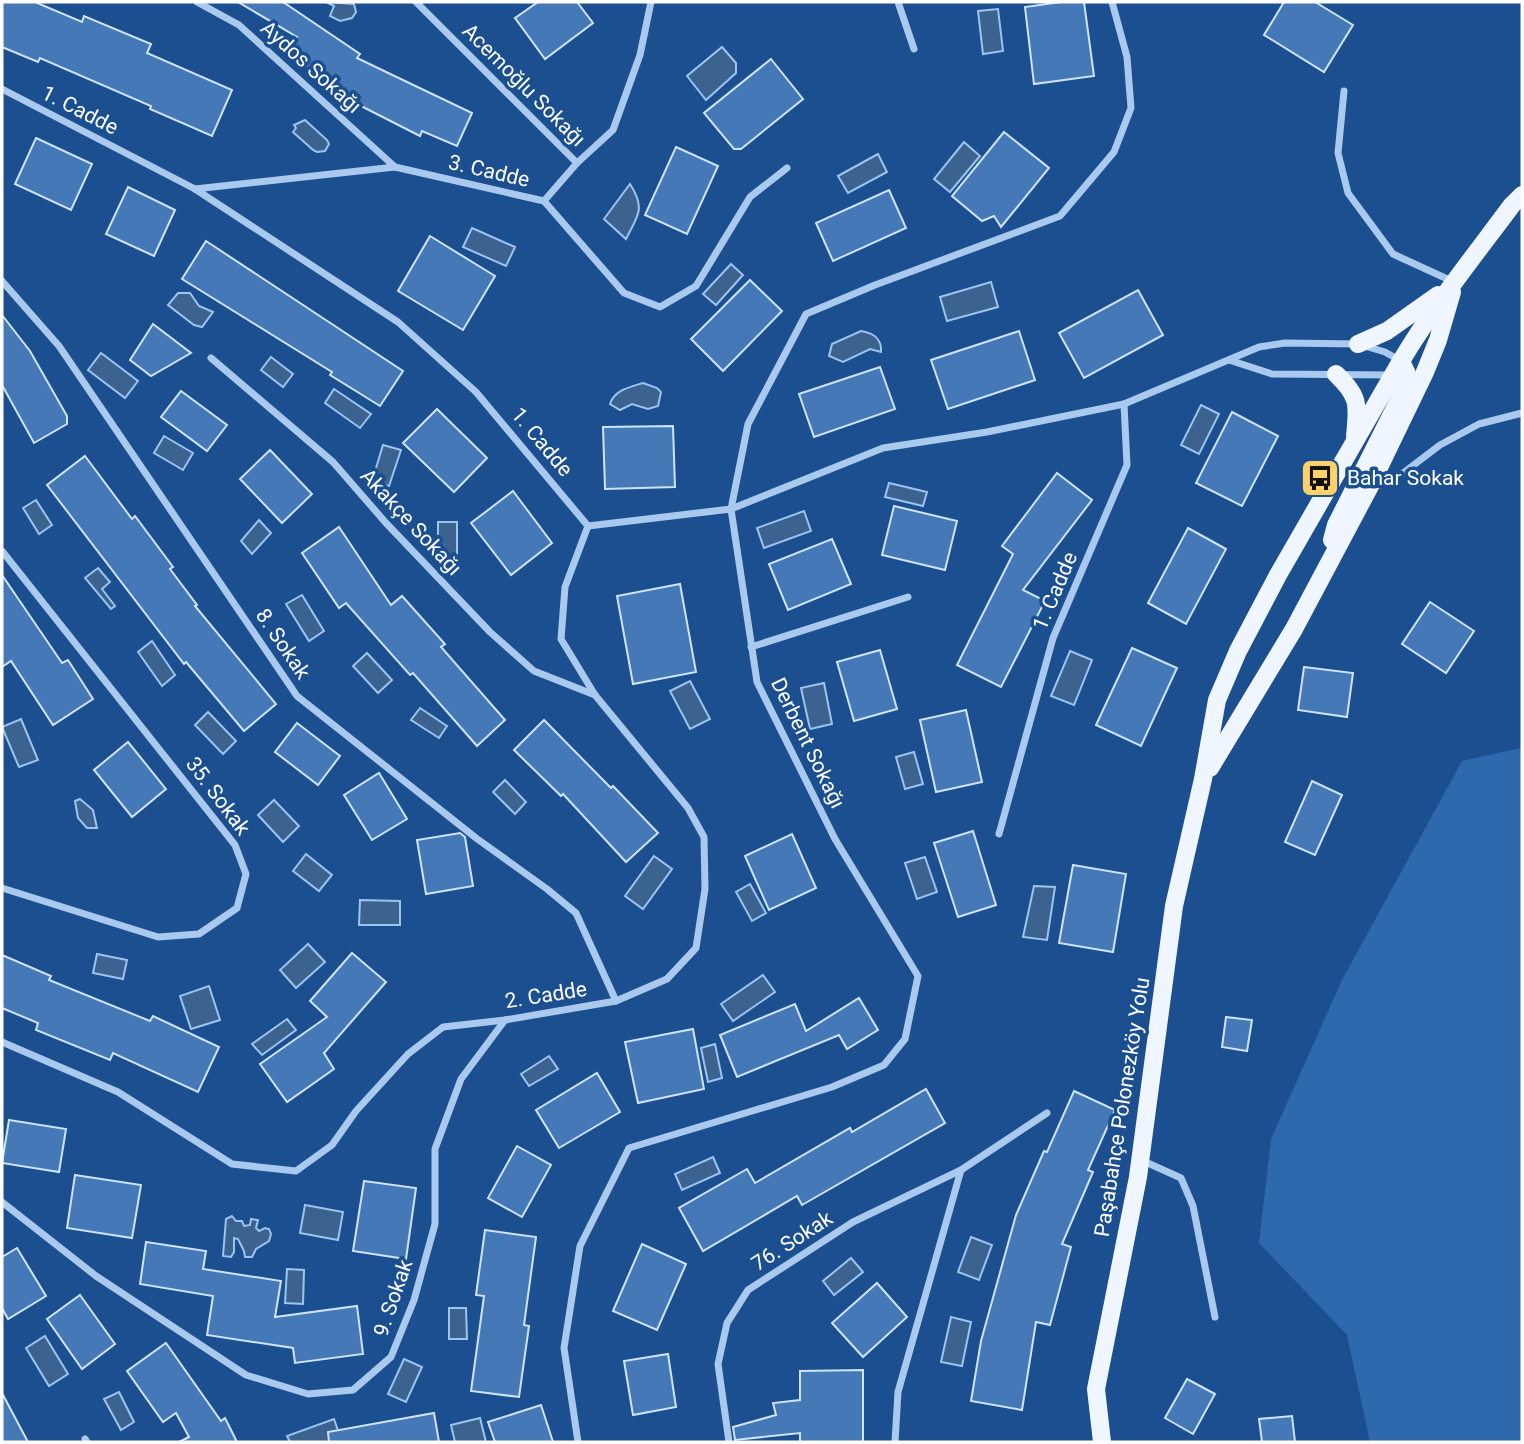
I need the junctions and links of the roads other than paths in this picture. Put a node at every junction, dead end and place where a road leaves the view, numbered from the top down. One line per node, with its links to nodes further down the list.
1 (197, 2): 10 (street, Aydos Sokağı)
2 (415, 2): 9 (street, Acemoğlu Sokağı)
3 (651, 2): 9 (street, 3. Cadde)
4 (898, 2): 6 (street)
5 (1112, 2): 26 (street, Derbent Sokağı)
6 (914, 49)
7 (2, 89): 12 (street, 1. Cadde)
8 (1344, 91): 16 (street)
9 (577, 163): 14 (street, 3. Cadde)
10 (395, 167): 12 (street, 3. Cadde); 14 (street, 3. Cadde)
11 (787, 168): 14 (street)
12 (195, 189): 27 (street, 1. Cadde)
13 (1522, 195): 16 (main road, Paşabahçe Polonezköy Yolu)
14 (544, 201)
15 (2, 281): 36 (street, 8. Sokak)
16 (1454, 282): 17 (main road); 20 (main road, Paşabahçe Polonezköy Yolu); 20 (main road, Paşabahçe Polonezköy Yolu)
17 (1357, 344): 19 (street); 20 (street)
18 (211, 358): 32 (street, Akakçe Sokağı)
19 (1228, 360): 21 (street); 22 (street)
20 (1406, 371): 21 (street); 24 (main road, Paşabahçe Polonezköy Yolu); 25 (main road, Paşabahçe Polonezköy Yolu); 29 (main road)
21 (1336, 374): 24 (main road)
22 (1124, 404): 26 (street); 34 (street, 1. Cadde)
23 (1522, 413): 25 (street)
24 (1354, 443): 33 (main road, Paşabahçe Polonezköy Yolu)
25 (1370, 486): 29 (main road, Paşabahçe Polonezköy Yolu)
26 (731, 509): 27 (street); 31 (street, Derbent Sokağı)
27 (588, 526): 32 (street, 2. Cadde)
28 (2, 551): 35 (street, 35. Sokak)
29 (1325, 570): 33 (main road, Paşabahçe Polonezköy Yolu)
30 (908, 597): 31 (street)
31 (751, 647): 44 (street, Derbent Sokağı)
32 (595, 695): 36 (street, 2. Cadde)
33 (1203, 779): 40 (main road, Paşabahçe Polonezköy Yolu)
34 (999, 834)
35 (2, 888)
36 (617, 1001): 37 (street, 2. Cadde)
37 (505, 1020): 38 (street, 2. Cadde); 42 (street, 9. Sokak)
38 (2, 1042)
39 (1047, 1113): 41 (street, 76. Sokak)
40 (1140, 1160): 43 (street); 47 (main road, Paşabahçe Polonezköy Yolu)
41 (961, 1170): 45 (street, 76. Sokak); 46 (street)
42 (2, 1202)
43 (1215, 1317)
44 (578, 1442)
45 (729, 1442)
46 (895, 1442)
47 (1102, 1442)

